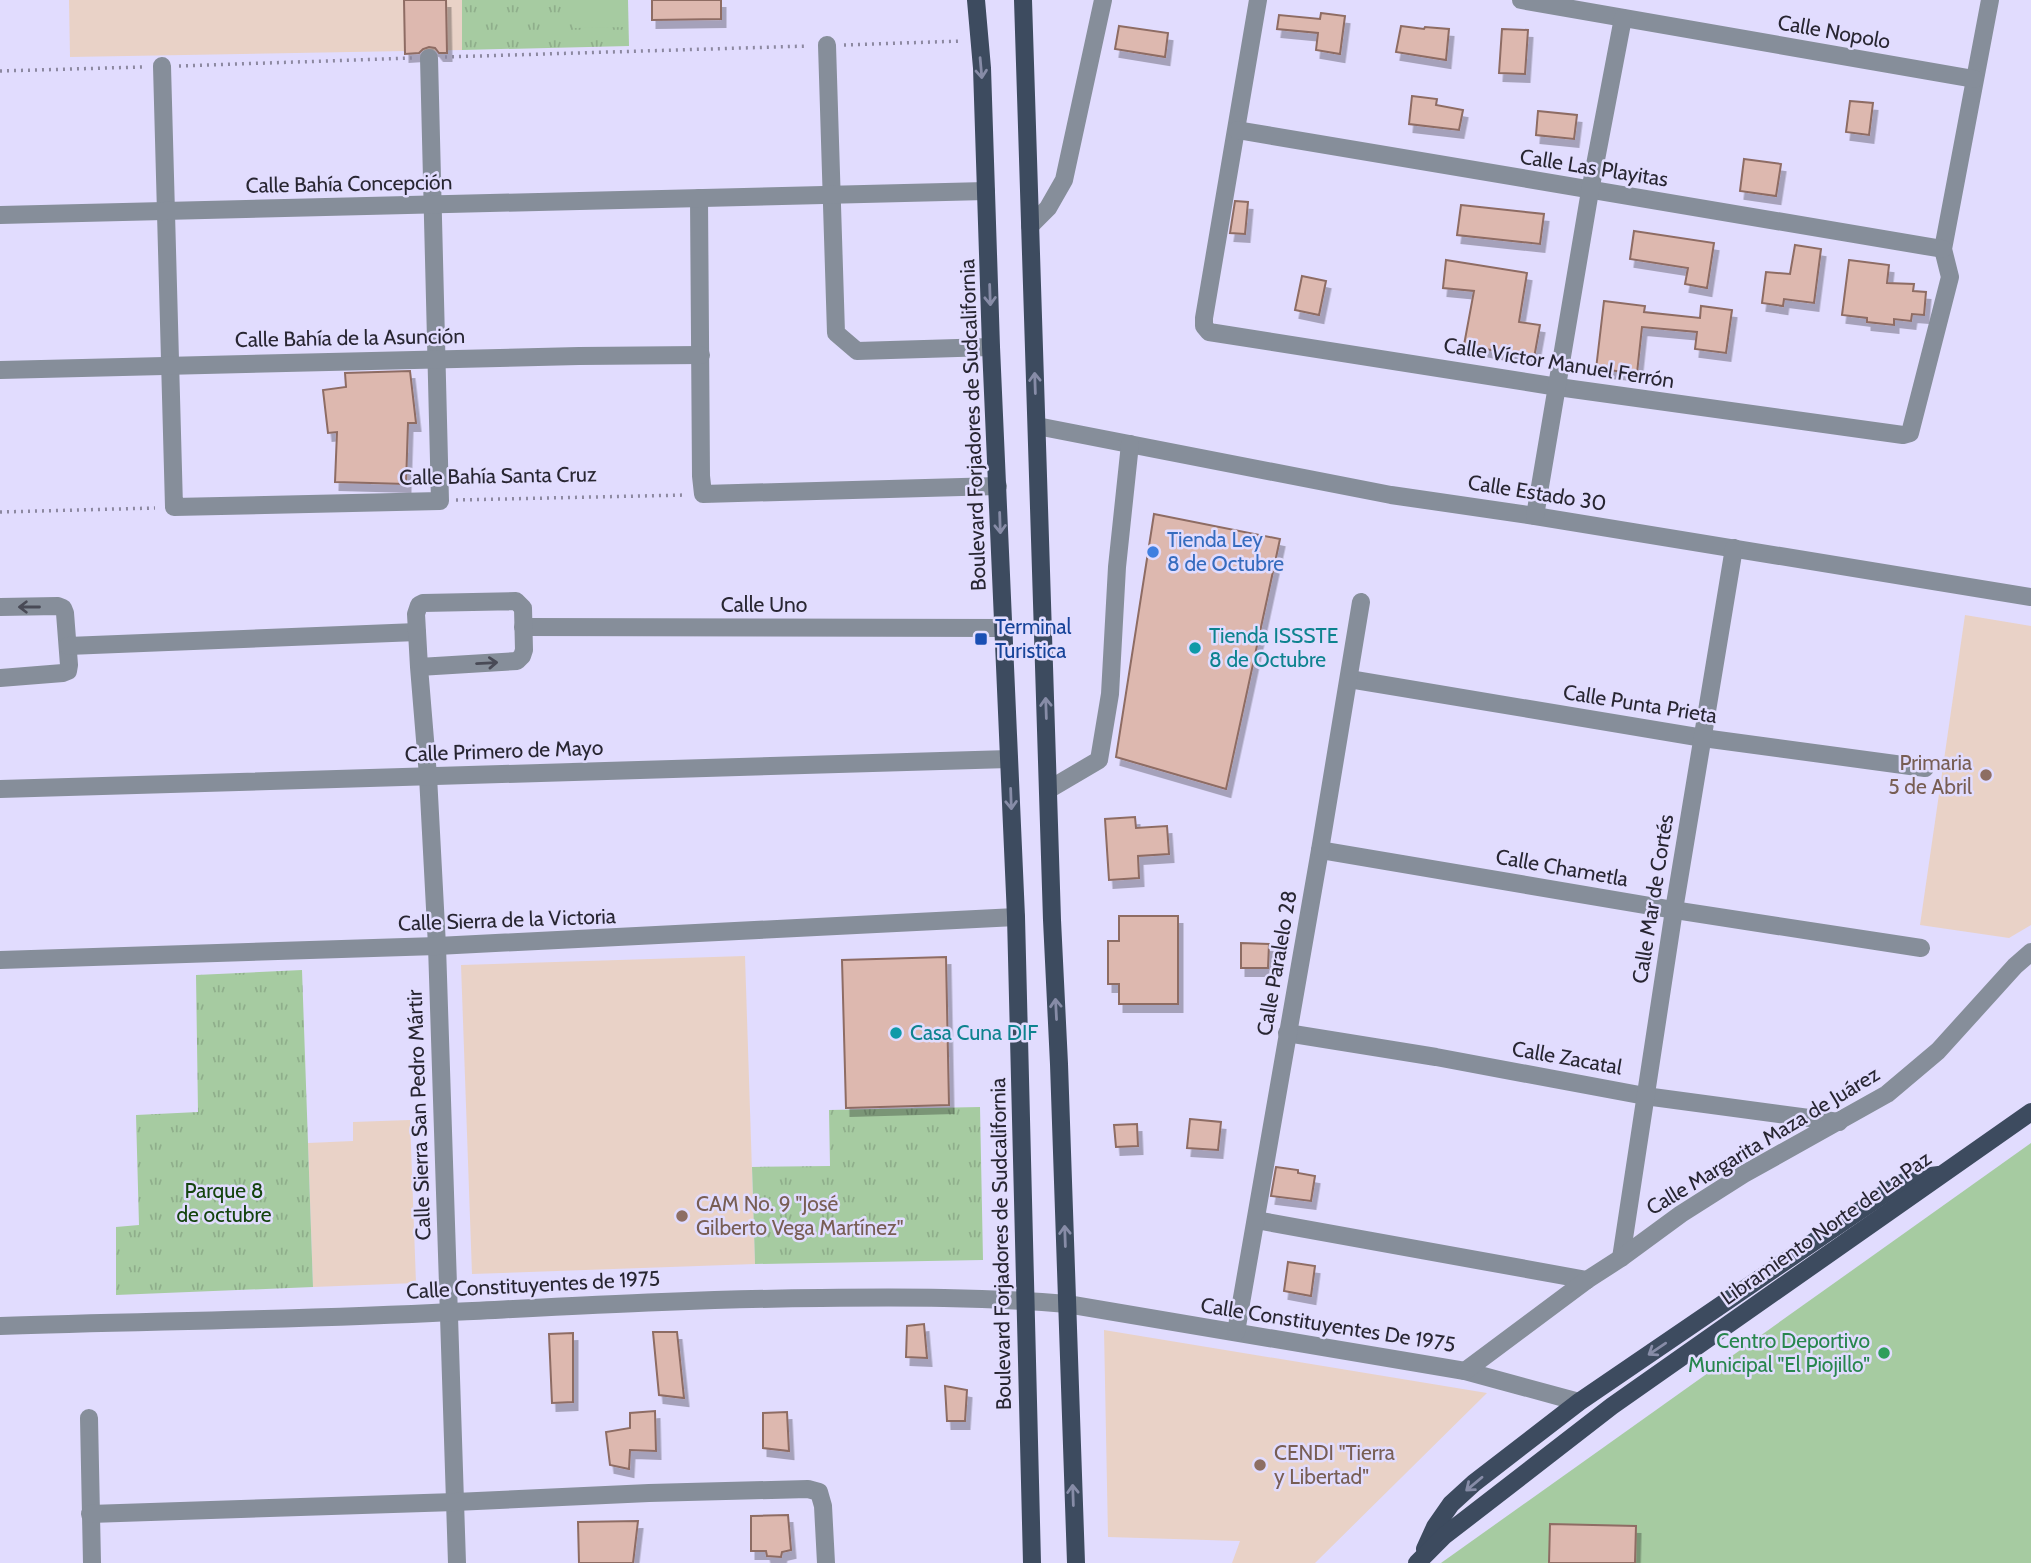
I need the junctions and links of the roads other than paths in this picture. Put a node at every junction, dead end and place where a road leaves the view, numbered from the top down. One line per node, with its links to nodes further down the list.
1 (976, 0): 13 (main road, Boulevard Forjadores de Sudcalifornia, one-way to 13)
2 (1023, 0): 20 (main road)
3 (1103, 0): 20 (street)
4 (1258, 0): 12 (street)
5 (1521, 0): 7 (street, Calle Nopolo)
6 (1990, 0): 11 (street)
7 (1623, 18): 11 (street, Calle Nopolo); 14 (street)
8 (827, 46): 15 (street)
9 (429, 58): 17 (street)
10 (162, 66): 18 (street)
11 (1974, 79): 21 (street)
12 (1237, 130): 14 (street, Calle Las Playitas); 27 (street, Calle Víctor Manuel Ferrón)
13 (986, 191): 15 (street, Calle Bahía Concepción); 22 (main road, Boulevard Forjadores de Sudcalifornia, one-way to 22)
14 (1590, 191): 21 (street, Calle Las Playitas); 27 (street)
15 (832, 194): 16 (street, Calle Bahía Concepción); 22 (street)
16 (699, 198): 17 (street, Calle Bahía Concepción); 23 (street)
17 (433, 205): 18 (street, Calle Bahía Concepción); 24 (street)
18 (166, 211): 19 (street, Calle Bahía Concepción); 25 (street)
19 (0, 215)
20 (1030, 226): 28 (main road, one-way to 20)
21 (1943, 249): 27 (street, Calle Víctor Manuel Ferrón)
22 (991, 347): 30 (main road, Boulevard Forjadores de Sudcalifornia)
23 (701, 355): 24 (street, Calle Bahía de la Asunción); 30 (street)
24 (436, 359): 25 (street, Calle Bahía de la Asunción); 25 (street, Calle Bahía Santa Cruz)
25 (170, 365): 26 (street, Calle Bahía de la Asunción)
26 (0, 370)
27 (1558, 387): 31 (street)
28 (1037, 426): 29 (street, Calle Estado 30); 48 (main road, one-way to 28)
29 (1130, 444): 31 (street, Calle Estado 30); 48 (street)
30 (998, 486): 37 (main road, Boulevard Forjadores de Sudcalifornia, one-way to 37)
31 (1535, 516): 32 (street, Calle Estado 30)
32 (1734, 548): 33 (street, Calle Estado 30); 43 (street, Calle Mar de Cortés)
33 (2031, 597)
34 (1361, 602): 42 (street, Calle Paralelo 28)
35 (0, 607): 39 (street, one-way to 35)
36 (523, 627): 37 (street, Calle Uno); 38 (street, Calle Sierra San Pedro Mártir); 40 (street, one-way to 36)
37 (1004, 628): 44 (main road, Boulevard Forjadores de Sudcalifornia)
38 (417, 632): 39 (street); 40 (street, Calle Sierra San Pedro Mártir)
39 (68, 646): 41 (street)
40 (419, 667): 46 (street, Calle Sierra San Pedro Mártir)
41 (0, 678)
42 (1349, 679): 43 (street, Calle Punta Prieta); 49 (street, Calle Paralelo 28)
43 (1703, 738): 45 (street, Calle Punta Prieta); 50 (street, Calle Mar de Cortés)
44 (1009, 759): 46 (street, Calle Primero de Mayo); 51 (main road, Boulevard Forjadores de Sudcalifornia, one-way to 51)
45 (1925, 768)
46 (428, 776): 47 (street, Calle Primero de Mayo); 52 (street, Calle Sierra San Pedro Mártir)
47 (0, 789)
48 (1048, 790): 65 (main road, one-way to 48)
49 (1320, 850): 50 (street, Calle Chametla); 56 (street, Calle Paralelo 28)
50 (1674, 910): 53 (street, Calle Chametla); 57 (street, Calle Mar de Cortés)
51 (1016, 917): 52 (street, Calle Sierra de la Victoria); 64 (main road, Boulevard Forjadores de Sudcalifornia)
52 (437, 946): 55 (street, Calle Sierra de la Victoria); 66 (street, Calle Sierra San Pedro Mártir)
53 (1921, 948)
54 (2031, 952): 59 (street, Calle Margarita Maza de Juárez)
55 (0, 960)
56 (1287, 1033): 57 (street, Calle Zacatal); 61 (street, Calle Paralelo 28)
57 (1645, 1096): 59 (street, Calle Zacatal); 62 (street, Calle Mar de Cortés)
58 (2031, 1112): 60 (main road, Libramiento Norte de La Paz)
59 (1839, 1122): 62 (street, Calle Margarita Maza de Juárez)
60 (1942, 1174): 70 (main road, one-way to 70); 74 (main road, Libramiento Norte de La Paz)
61 (1256, 1220): 63 (street); 68 (street, Calle Paralelo 28)
62 (1621, 1258): 63 (street, Calle Margarita Maza de Juárez)
63 (1587, 1280): 69 (street, Calle Margarita Maza de Juárez)
64 (1027, 1301): 65 (street, Calle Constituyentes de 1975); 66 (street, Calle Constituyentes de 1975); 78 (main road, Boulevard Forjadores de Sudcalifornia)
65 (1067, 1304): 68 (street, Calle Constituyentes De 1975); 79 (main road, one-way to 65)
66 (448, 1312): 67 (street, Calle Constituyentes de 1975); 72 (street, Calle Sierra San Pedro Mártir)
67 (0, 1325)
68 (1236, 1332): 69 (street, Calle Constituyentes De 1975)
69 (1465, 1371): 70 (street, Calle Constituyentes De 1975)
70 (1579, 1402): 74 (main road, one-way to 74)
71 (89, 1418): 73 (street)
72 (455, 1502): 73 (street); 76 (street, Calle Sierra San Pedro Mártir); 77 (street)
73 (90, 1514): 75 (street)
74 (1418, 1562)
75 (92, 1563)
76 (457, 1563)
77 (826, 1563)
78 (1032, 1563)
79 (1076, 1563)

